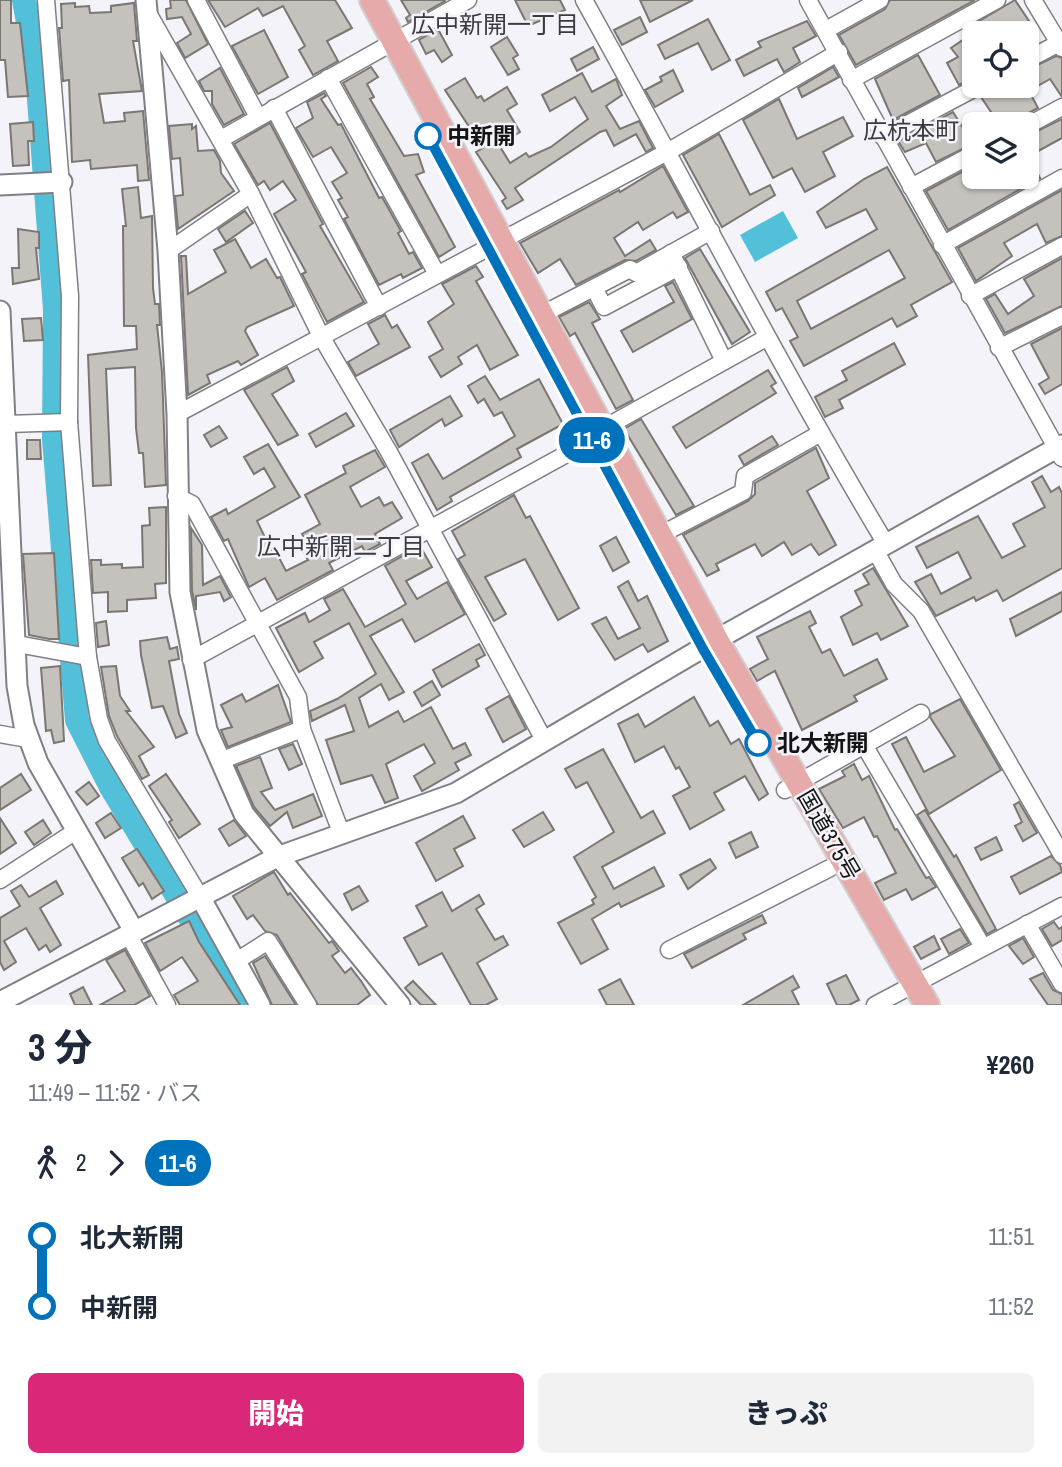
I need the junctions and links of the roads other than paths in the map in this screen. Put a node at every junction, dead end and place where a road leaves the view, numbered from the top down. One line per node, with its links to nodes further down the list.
1 (46, 0): 29 (street)
2 (196, 0): 22 (street)
3 (355, 0): 13 (highway, 国道375号)
4 (372, 0): 13 (highway, 国道375号)
5 (468, 0): 13 (street)
6 (584, 0): 26 (street)
7 (808, 0): 12 (street)
8 (880, 0): 12 (street)
9 (997, 0): 18 (street)
10 (1034, 0): 14 (street)
11 (146, 6): 25 (street); 37 (street)
12 (826, 30): 15 (street)
13 (388, 45): 17 (street); 34 (highway, 国道375号)
14 (1061, 45): 16 (street)
15 (839, 52): 18 (street); 26 (street)
16 (1039, 55)
17 (328, 78): 21 (street); 39 (street)
18 (851, 80): 24 (street)
19 (962, 95): 24 (street)
20 (1062, 107): 23 (street)
21 (274, 108): 22 (street); 41 (street)
22 (258, 117): 25 (street)
23 (1039, 119)
24 (883, 137): 31 (street)
25 (221, 139): 32 (street)
26 (668, 151): 33 (street); 34 (street)
27 (962, 160): 31 (street)
28 (1062, 178): 35 (street)
29 (49, 182): 30 (street); 50 (street)
30 (0, 185)
31 (911, 187): 35 (street)
32 (251, 194): 37 (street); 45 (street)
33 (711, 231): 38 (street); 46 (street)
34 (493, 243): 39 (street); 43 (highway, 国道375号); 53 (highway, 国道375号)
35 (942, 245): 40 (street)
36 (1062, 246): 40 (street)
37 (168, 251): 49 (street)
38 (675, 260): 43 (street); 48 (street)
39 (437, 274): 41 (street)
40 (970, 296): 47 (street)
41 (379, 307): 45 (street)
42 (0, 311): 51 (street)
43 (541, 316): 53 (highway, 国道375号)
44 (1062, 316): 47 (street)
45 (322, 338): 49 (street); 57 (street)
46 (766, 338): 48 (street); 52 (street)
47 (999, 348): 54 (street)
48 (724, 362): 53 (street)
49 (177, 414): 56 (street)
50 (57, 423): 51 (street); 64 (street)
51 (7, 424): 55 (street)
52 (819, 434): 58 (street); 59 (street)
53 (595, 435): 57 (street); 58 (highway, 国道375号); 63 (highway, 国道375号)
54 (1060, 450): 59 (street)
55 (4, 455): 60 (street)
56 (176, 496): 61 (street); 65 (street)
57 (431, 529): 61 (street); 70 (street)
58 (660, 536): 63 (highway, 国道375号)
59 (881, 547): 63 (street); 76 (street)
60 (6, 548): 62 (street)
61 (259, 625): 65 (street); 67 (street)
62 (8, 643): 64 (street); 69 (street)
63 (709, 644): 70 (street); 73 (highway, 国道375号)
64 (76, 655): 80 (street)
65 (191, 660): 72 (street)
66 (921, 713): 71 (street)
67 (303, 729): 72 (street); 75 (street)
68 (0, 734): 69 (street)
69 (28, 739): 74 (street)
70 (544, 740): 75 (street)
71 (864, 745): 73 (street); 84 (street)
72 (220, 761): 77 (street)
73 (792, 786): 78 (highway, 国道375号); 88 (highway, 国道375号)
74 (76, 831): 79 (street); 83 (street)
75 (342, 835): 77 (street)
76 (1062, 855)
77 (277, 857): 80 (street); 93 (street)
78 (830, 868): 85 (street); 88 (highway, 国道375号)
79 (1, 879)
80 (189, 901): 83 (street); 86 (street)
81 (1062, 906): 82 (street)
82 (1027, 924): 84 (street); 87 (street)
83 (131, 933): 89 (street); 90 (street)
84 (983, 947): 88 (street)
85 (669, 950)
86 (235, 962): 91 (street); 92 (street)
87 (1062, 984)
88 (913, 996): 94 (street)
89 (0, 1002)
90 (167, 1005)
91 (261, 1005)
92 (308, 1005)
93 (400, 1005)
94 (875, 1005)

